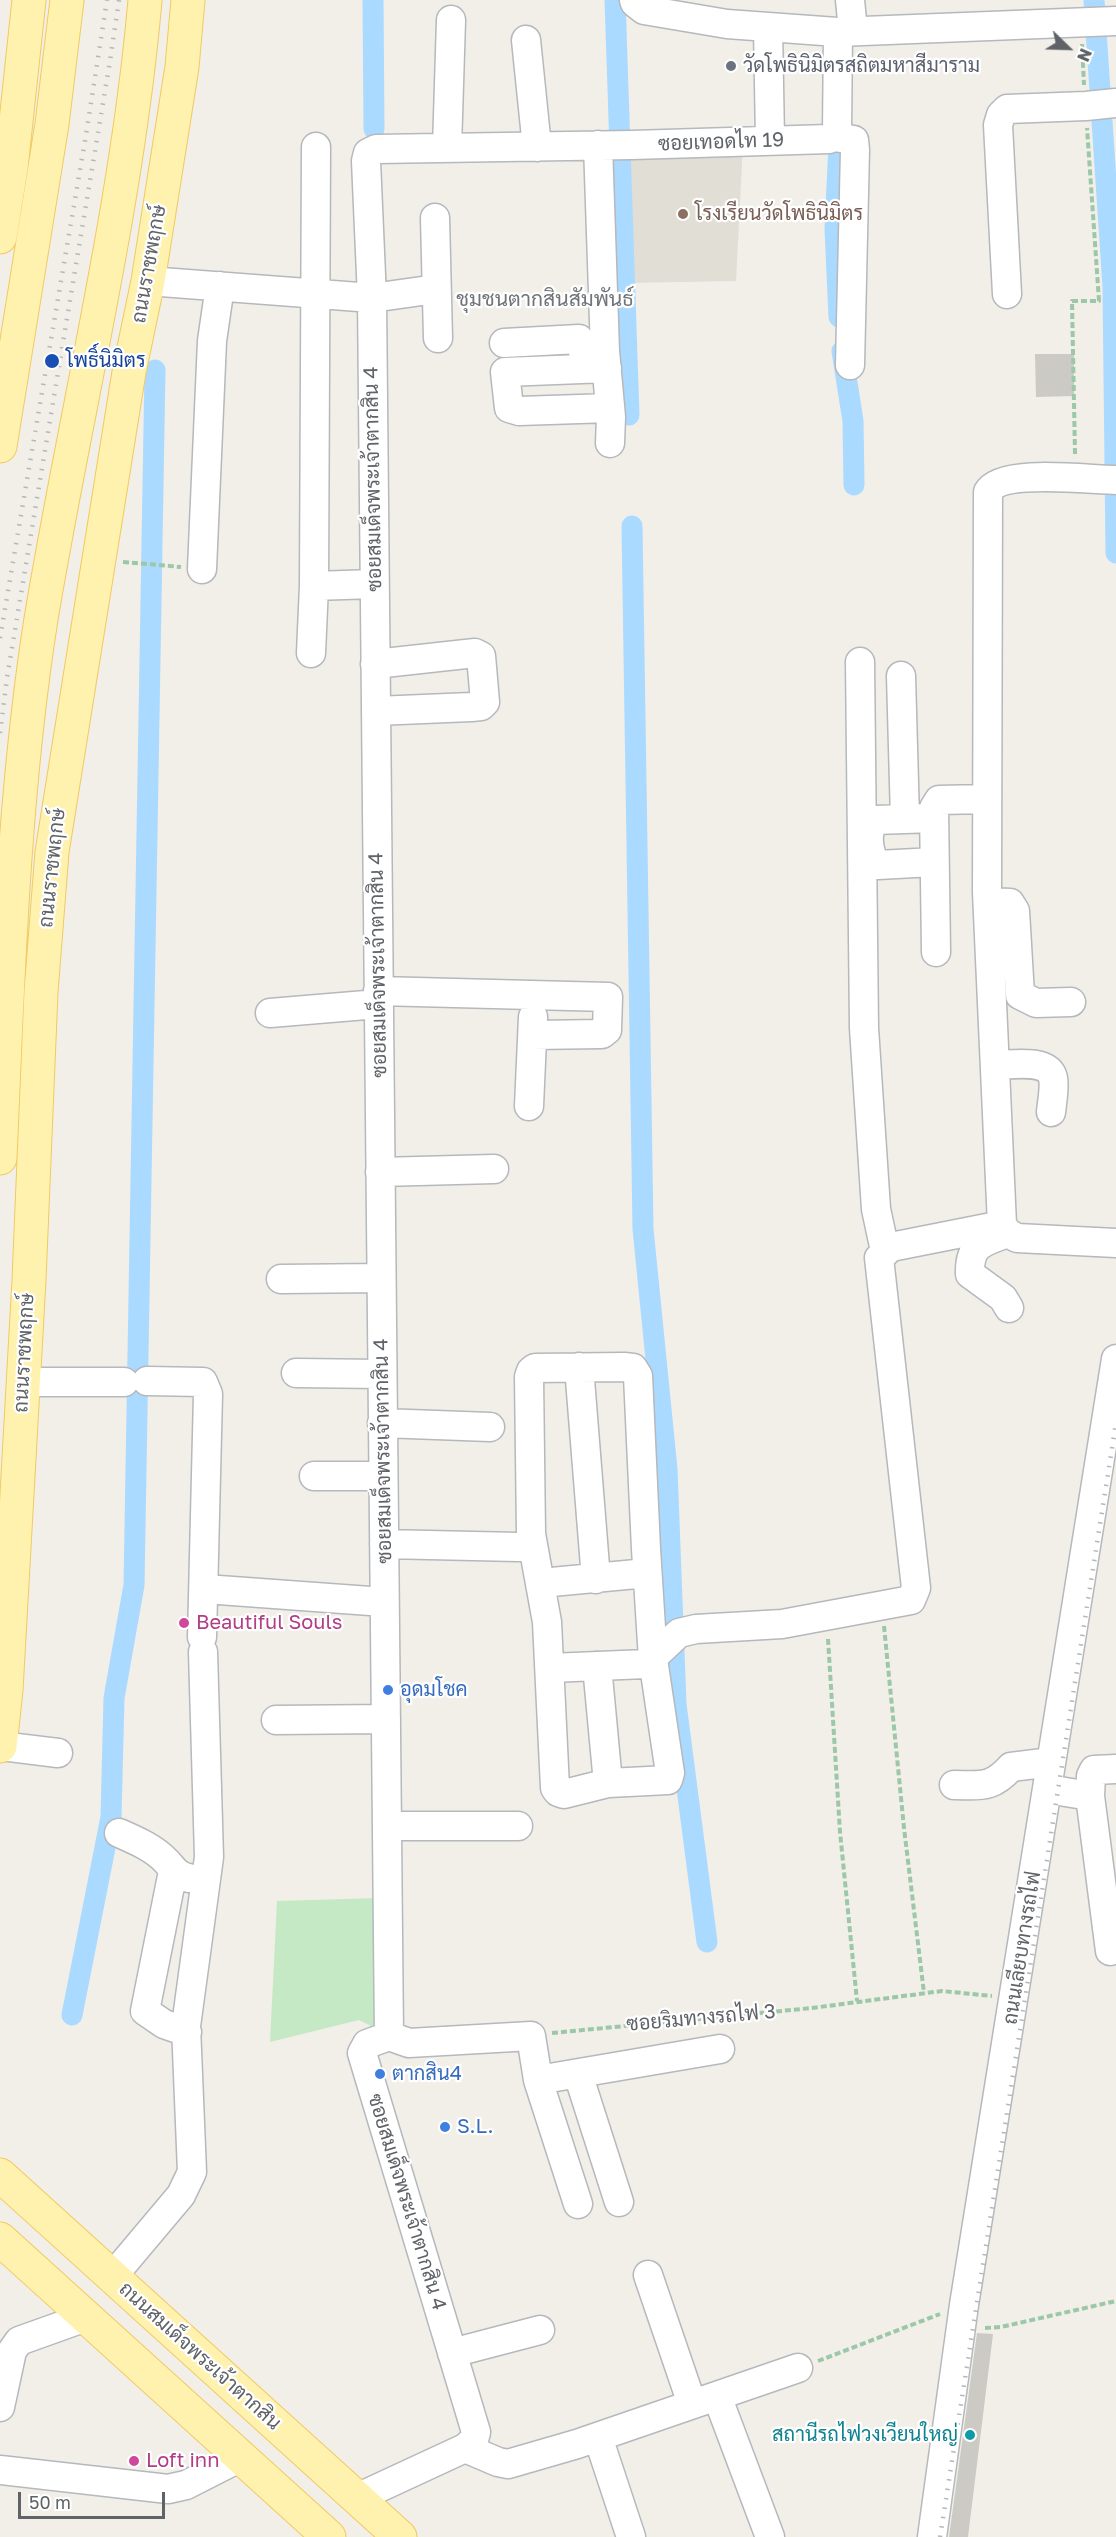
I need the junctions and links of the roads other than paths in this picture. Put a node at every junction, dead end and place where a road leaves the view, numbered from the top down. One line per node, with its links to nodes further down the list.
1 (29, 0): 21 (main road)
2 (67, 0): 29 (main road)
3 (145, 0): 27 (main road, ถนนราชพฤกษ์)
4 (188, 0): 22 (main road, ถนนราชพฤกษ์)
5 (634, 0): 7 (street)
6 (850, 0): 11 (street)
7 (726, 12): 10 (street)
8 (451, 20): 19 (street)
9 (1100, 22): 11 (street)
10 (768, 27): 11 (street); 15 (street)
11 (844, 32): 14 (street)
12 (526, 40): 18 (street)
13 (1104, 104): 26 (street)
14 (842, 137): 15 (street, ซอยเทอดไท 19); 31 (street)
15 (770, 140): 16 (street, ซอยเทอดไท 19)
16 (613, 145): 18 (street, ซอยเทอดไท 19); 32 (street)
17 (316, 147): 25 (street)
18 (537, 147): 19 (street, ซอยเทอดไท 19)
19 (447, 148): 28 (street, ซอยเทอดไท 19)
20 (435, 218): 24 (street)
21 (0, 237)
22 (148, 281): 23 (street); 47 (main road, ถนนราชพฤกษ์)
23 (220, 286): 25 (street); 39 (street)
24 (436, 289): 28 (street); 30 (street)
25 (316, 293): 28 (street); 41 (street)
26 (1007, 294)
27 (101, 296): 47 (main road); 62 (main road, ถนนราชพฤกษ์)
28 (372, 298): 40 (street, ซอยสมเด็จพระเจ้าตากสิน 4)
29 (18, 338): 34 (main road); 37 (main road)
30 (438, 338)
31 (850, 365)
32 (596, 368): 33 (street); 33 (street); 35 (street)
33 (505, 372): 35 (street)
34 (0, 399)
35 (610, 408): 36 (street)
36 (610, 443)
37 (0, 446)
38 (1098, 479): 48 (street)
39 (202, 569)
40 (374, 584): 41 (street); 44 (street, ซอยสมเด็จพระเจ้าตากสิน 4)
41 (314, 586): 42 (street)
42 (311, 653)
43 (860, 662): 67 (street)
44 (375, 664): 46 (street, ซอยสมเด็จพระเจ้าตากสิน 4); 46 (street)
45 (900, 676): 50 (street)
46 (376, 711): 55 (street, ซอยสมเด็จพระเจ้าตากสิน 4)
47 (64, 768): 75 (main road, ถนนราชพฤกษ์)
48 (987, 798): 49 (street); 52 (street)
49 (934, 818): 50 (street); 51 (street)
50 (905, 819): 51 (street)
51 (934, 862): 53 (street)
52 (988, 902): 56 (street); 59 (street)
53 (936, 952)
54 (533, 994): 55 (street); 58 (street); 58 (street)
55 (378, 997): 57 (street); 64 (street, ซอยสมเด็จพระเจ้าตากสิน 4)
56 (1071, 1002)
57 (270, 1013)
58 (533, 1035): 60 (street)
59 (995, 1065): 61 (street); 65 (street)
60 (529, 1106)
61 (1051, 1112)
62 (0, 1158)
63 (494, 1170): 64 (street)
64 (380, 1172): 68 (street, ซอยสมเด็จพระเจ้าตากสิน 4)
65 (1005, 1229): 66 (street); 67 (street); 70 (street)
66 (1116, 1243)
67 (885, 1251): 87 (street)
68 (381, 1278): 69 (street); 74 (street, ซอยสมเด็จพระเจ้าตากสิน 4)
69 (281, 1279)
70 (1009, 1308)
71 (1116, 1359): 96 (street, ถนนเลียบทางรถไฟ)
72 (579, 1367): 81 (street); 82 (street); 83 (street)
73 (296, 1373): 74 (street)
74 (382, 1374): 76 (street, ซอยสมเด็จพระเจ้าตากสิน 4)
75 (22, 1382): 85 (street); 90 (main road, ถนนราชพฤกษ์)
76 (382, 1423): 77 (street); 79 (street, ซอยสมเด็จพระเจ้าตากสิน 4)
77 (490, 1427)
78 (314, 1476): 79 (street)
79 (383, 1476): 80 (street, ซอยสมเด็จพระเจ้าตากสิน 4)
80 (384, 1544): 81 (street); 86 (street, ซอยสมเด็จพระเจ้าตากสิน 4)
81 (533, 1545): 84 (street)
82 (647, 1573): 83 (street); 87 (street)
83 (596, 1579): 84 (street)
84 (541, 1583): 89 (street)
85 (205, 1588): 86 (street); 104 (street)
86 (384, 1602): 91 (street, ซอยสมเด็จพระเจ้าตากสิน 4)
87 (667, 1645): 88 (street); 97 (street)
88 (597, 1666): 89 (street); 97 (street)
89 (550, 1668): 97 (street)
90 (3, 1697): 93 (main road, ถนนราชพฤกษ์)
91 (386, 1719): 92 (street); 100 (street, ซอยสมเด็จพระเจ้าตากสิน 4)
92 (276, 1720)
93 (0, 1746): 94 (street)
94 (58, 1753)
95 (1116, 1770): 99 (street)
96 (1049, 1776): 98 (street); 99 (street); 133 (street, ถนนเลียบทางรถไฟ)
97 (608, 1783)
98 (954, 1785)
99 (1090, 1796): 105 (street)
100 (387, 1826): 101 (street); 107 (street, ซอยสมเด็จพระเจ้าตากสิน 4)
101 (518, 1826)
102 (119, 1833): 103 (street)
103 (173, 1871): 104 (street); 106 (street)
104 (207, 1880): 106 (street)
105 (1110, 1951)
106 (187, 2032): 117 (street)
107 (389, 2036): 110 (street); 120 (street, ซอยสมเด็จพระเจ้าตากสิน 4)
108 (720, 2049): 109 (street)
109 (578, 2074): 110 (street); 112 (street)
110 (538, 2080): 113 (street)
111 (0, 2175): 117 (main road, ถนนสมเด็จพระเจ้าตากสิน)
112 (620, 2202)
113 (578, 2204)
114 (0, 2239): 115 (main road)
115 (12, 2259): 118 (main road)
116 (648, 2275): 122 (street)
117 (112, 2277): 128 (main road, ถนนสมเด็จพระเจ้าตากสิน)
118 (86, 2317): 123 (street); 126 (main road)
119 (540, 2330): 120 (street)
120 (452, 2354): 125 (street, ซอยสมเด็จพระเจ้าตากสิน 4)
121 (798, 2368): 122 (street)
122 (705, 2400): 124 (street); 132 (street)
123 (0, 2407)
124 (598, 2437): 125 (street); 131 (street)
125 (465, 2448): 128 (street)
126 (241, 2457): 127 (street); 129 (main road)
127 (0, 2470)
128 (357, 2498): 130 (main road, ถนนสมเด็จพระเจ้าตากสิน)
129 (329, 2537)
130 (400, 2537)
131 (631, 2537)
132 (770, 2537)
133 (932, 2537)

